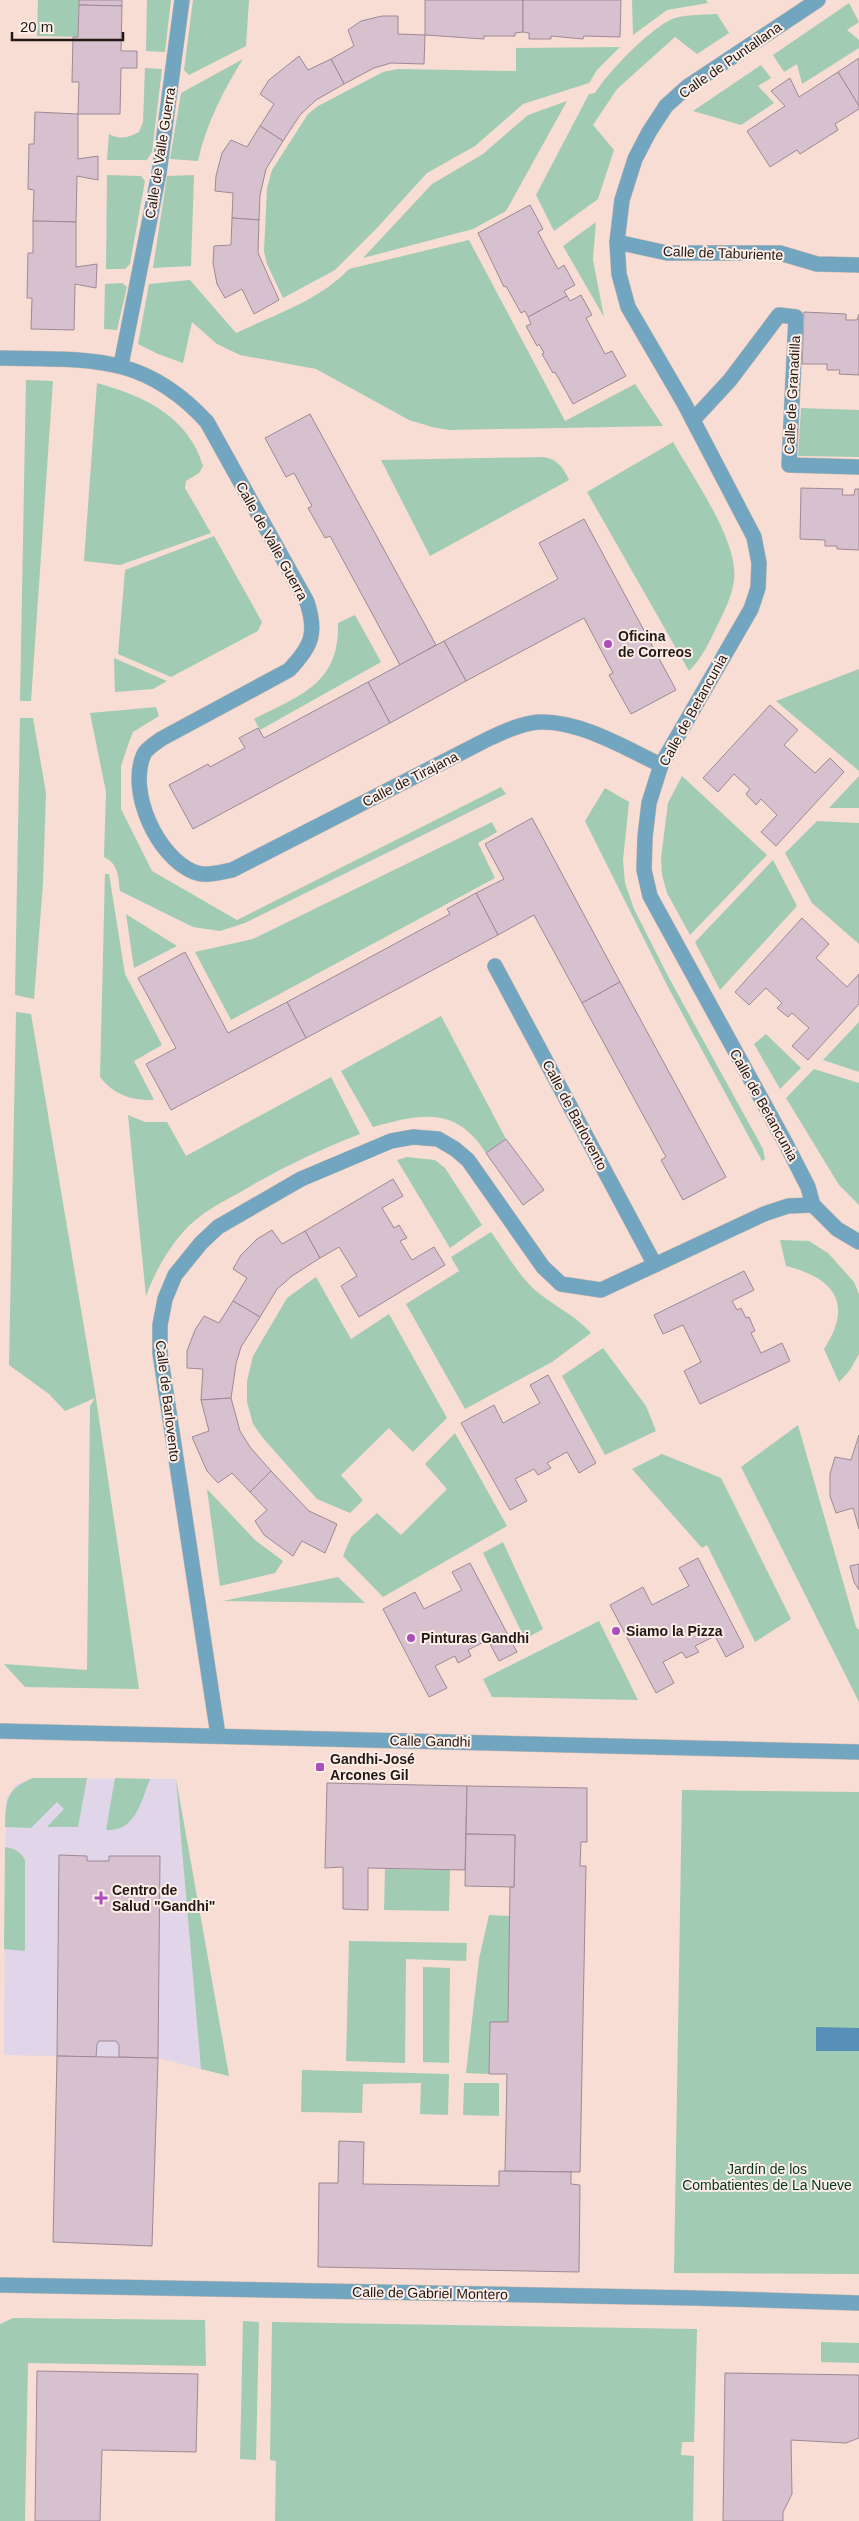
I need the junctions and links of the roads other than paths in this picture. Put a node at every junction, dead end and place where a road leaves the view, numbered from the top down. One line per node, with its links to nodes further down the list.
1 (182, 0): 7 (street, Calle de Valle Guerra)
2 (818, 0): 3 (street, Calle de Puntallana)
3 (617, 242): 4 (street, Calle de Taburiente); 5 (street, Calle de Puntallana)
4 (859, 265)
5 (619, 274): 8 (street, Calle de Betancunia)
6 (0, 358): 7 (street, Calle de Valle Guerra)
7 (121, 365): 11 (street, Calle de Valle Guerra)
8 (693, 420): 9 (street, Calle de Granadilla); 10 (street, Calle de Betancunia)
9 (859, 467)
10 (661, 765): 11 (street, Calle de Tirajana); 13 (street, Calle de Betancunia)
11 (166, 853)
12 (495, 966): 15 (street, Calle de Barlovento)
13 (813, 1205): 14 (street, Calle de Betancunia); 15 (street, Calle de Barlovento)
14 (859, 1242)
15 (655, 1264): 17 (street, Calle de Barlovento)
16 (0, 1731): 17 (street, Calle Gandhi)
17 (218, 1735): 18 (street, Calle Gandhi)
18 (859, 1752)
19 (0, 2285): 20 (street, Calle de Gabriel Montero)
20 (859, 2303)

